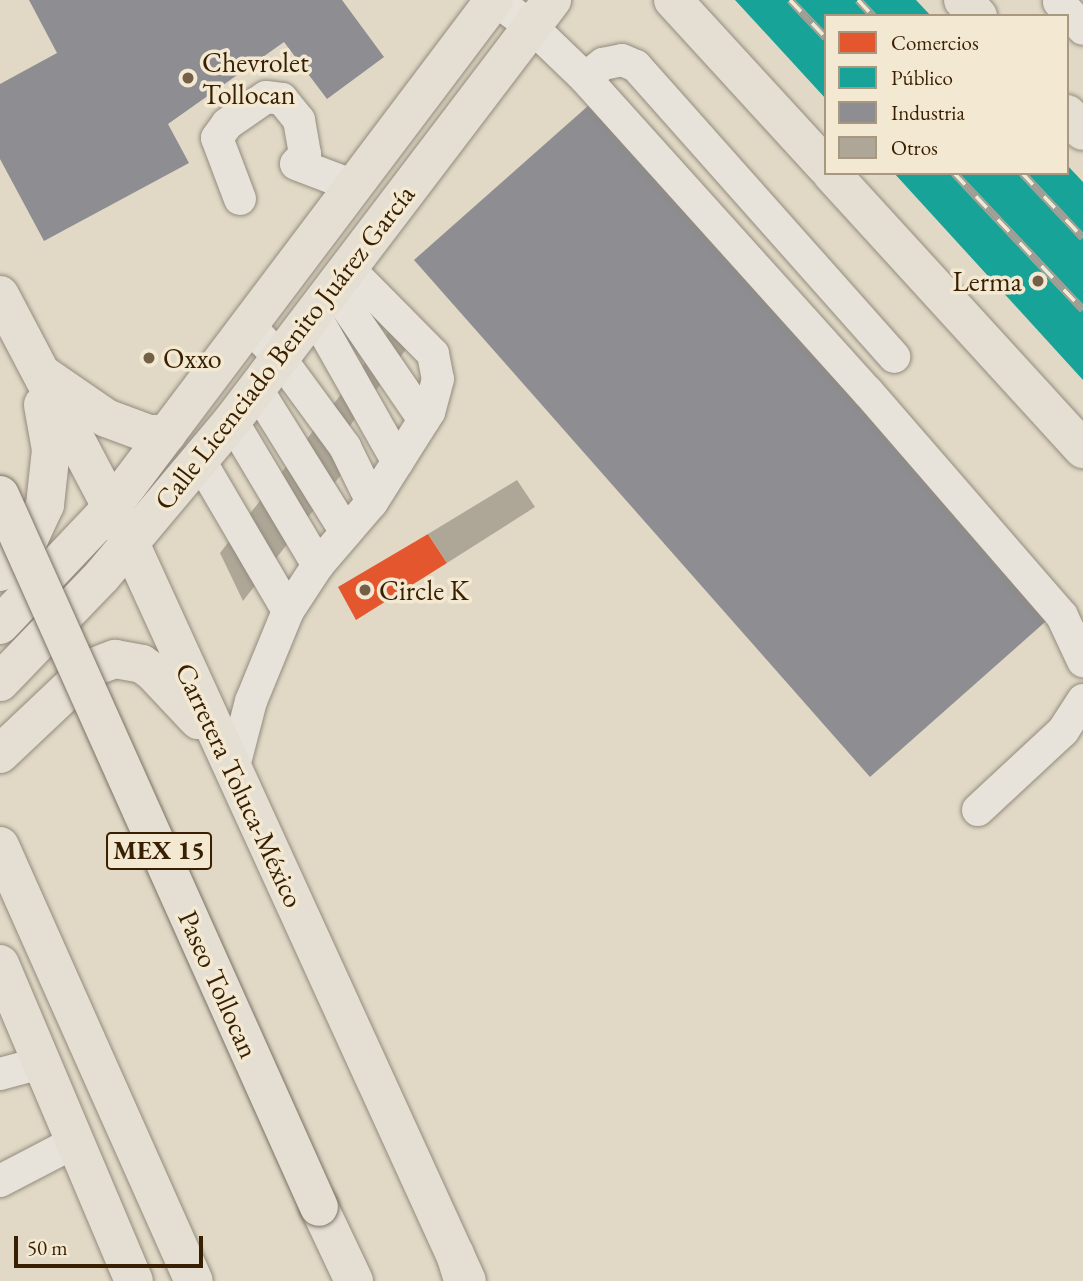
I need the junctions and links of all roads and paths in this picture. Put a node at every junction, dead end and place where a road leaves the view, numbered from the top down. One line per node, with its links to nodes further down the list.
1 (495, 0): 5 (street); 13 (main road, Calle Licenciado Benito Juárez García)
2 (673, 0): 11 (main road)
3 (963, 0): 6 (main road)
4 (1059, 2): 7 (street)
5 (542, 13): 8 (street); 15 (main road, Calle Licenciado Benito Juárez García)
6 (976, 14)
7 (1083, 29)
8 (585, 78): 19 (street); 37 (street)
9 (1069, 116): 10 (main road)
10 (1083, 131)
11 (824, 165)
12 (833, 175): 25 (main road)
13 (354, 186): 14 (street); 17 (main road, Calle Licenciado Benito Juárez García)
14 (240, 199)
15 (331, 289): 18 (main road, Calle Licenciado Benito Juárez García); 22 (street); 22 (street); 27 (street)
16 (0, 295): 20 (main road, Carretera Toluca-México)
17 (248, 325): 18 (street); 24 (main road, Calle Licenciado Benito Juárez García)
18 (279, 357): 21 (main road, Calle Licenciado Benito Juárez García); 29 (street)
19 (894, 357)
20 (35, 369): 24 (main road); 30 (main road, Carretera Toluca-México); 34 (main road)
21 (256, 388): 23 (main road, Calle Licenciado Benito Juárez García); 31 (street)
22 (424, 420): 27 (street)
23 (232, 421): 26 (main road, Calle Licenciado Benito Juárez García); 33 (street)
24 (167, 433): 30 (main road, Calle Licenciado Benito Juárez García)
25 (1083, 449)
26 (200, 459): 32 (main road, Calle Licenciado Benito Juárez García); 35 (street)
27 (398, 462): 29 (street)
28 (0, 495): 52 (main road, Paseo Tollocan / MEX 15, bridge)
29 (372, 502): 31 (street)
30 (110, 509): 32 (main road, Carretera Toluca-México); 36 (main road, Calle Licenciado Benito Juárez García)
31 (346, 532): 33 (street)
32 (130, 542): 38 (main road, Calle Licenciado Benito Juárez García); 41 (main road, Carretera Toluca-México)
33 (318, 565): 35 (street)
34 (0, 572)
35 (288, 611): 41 (street)
36 (0, 625)
37 (1083, 661)
38 (0, 682)
39 (1083, 700): 42 (street)
40 (0, 754): 41 (main road)
41 (227, 758): 49 (main road, Carretera Toluca-México)
42 (978, 810)
43 (0, 846): 51 (main road)
44 (0, 964): 45 (main road)
45 (41, 1062): 46 (street); 47 (main road)
46 (0, 1074)
47 (75, 1142): 48 (street); 50 (main road)
48 (0, 1181)
49 (462, 1272)
50 (134, 1281)
51 (194, 1281)
52 (354, 1281)

